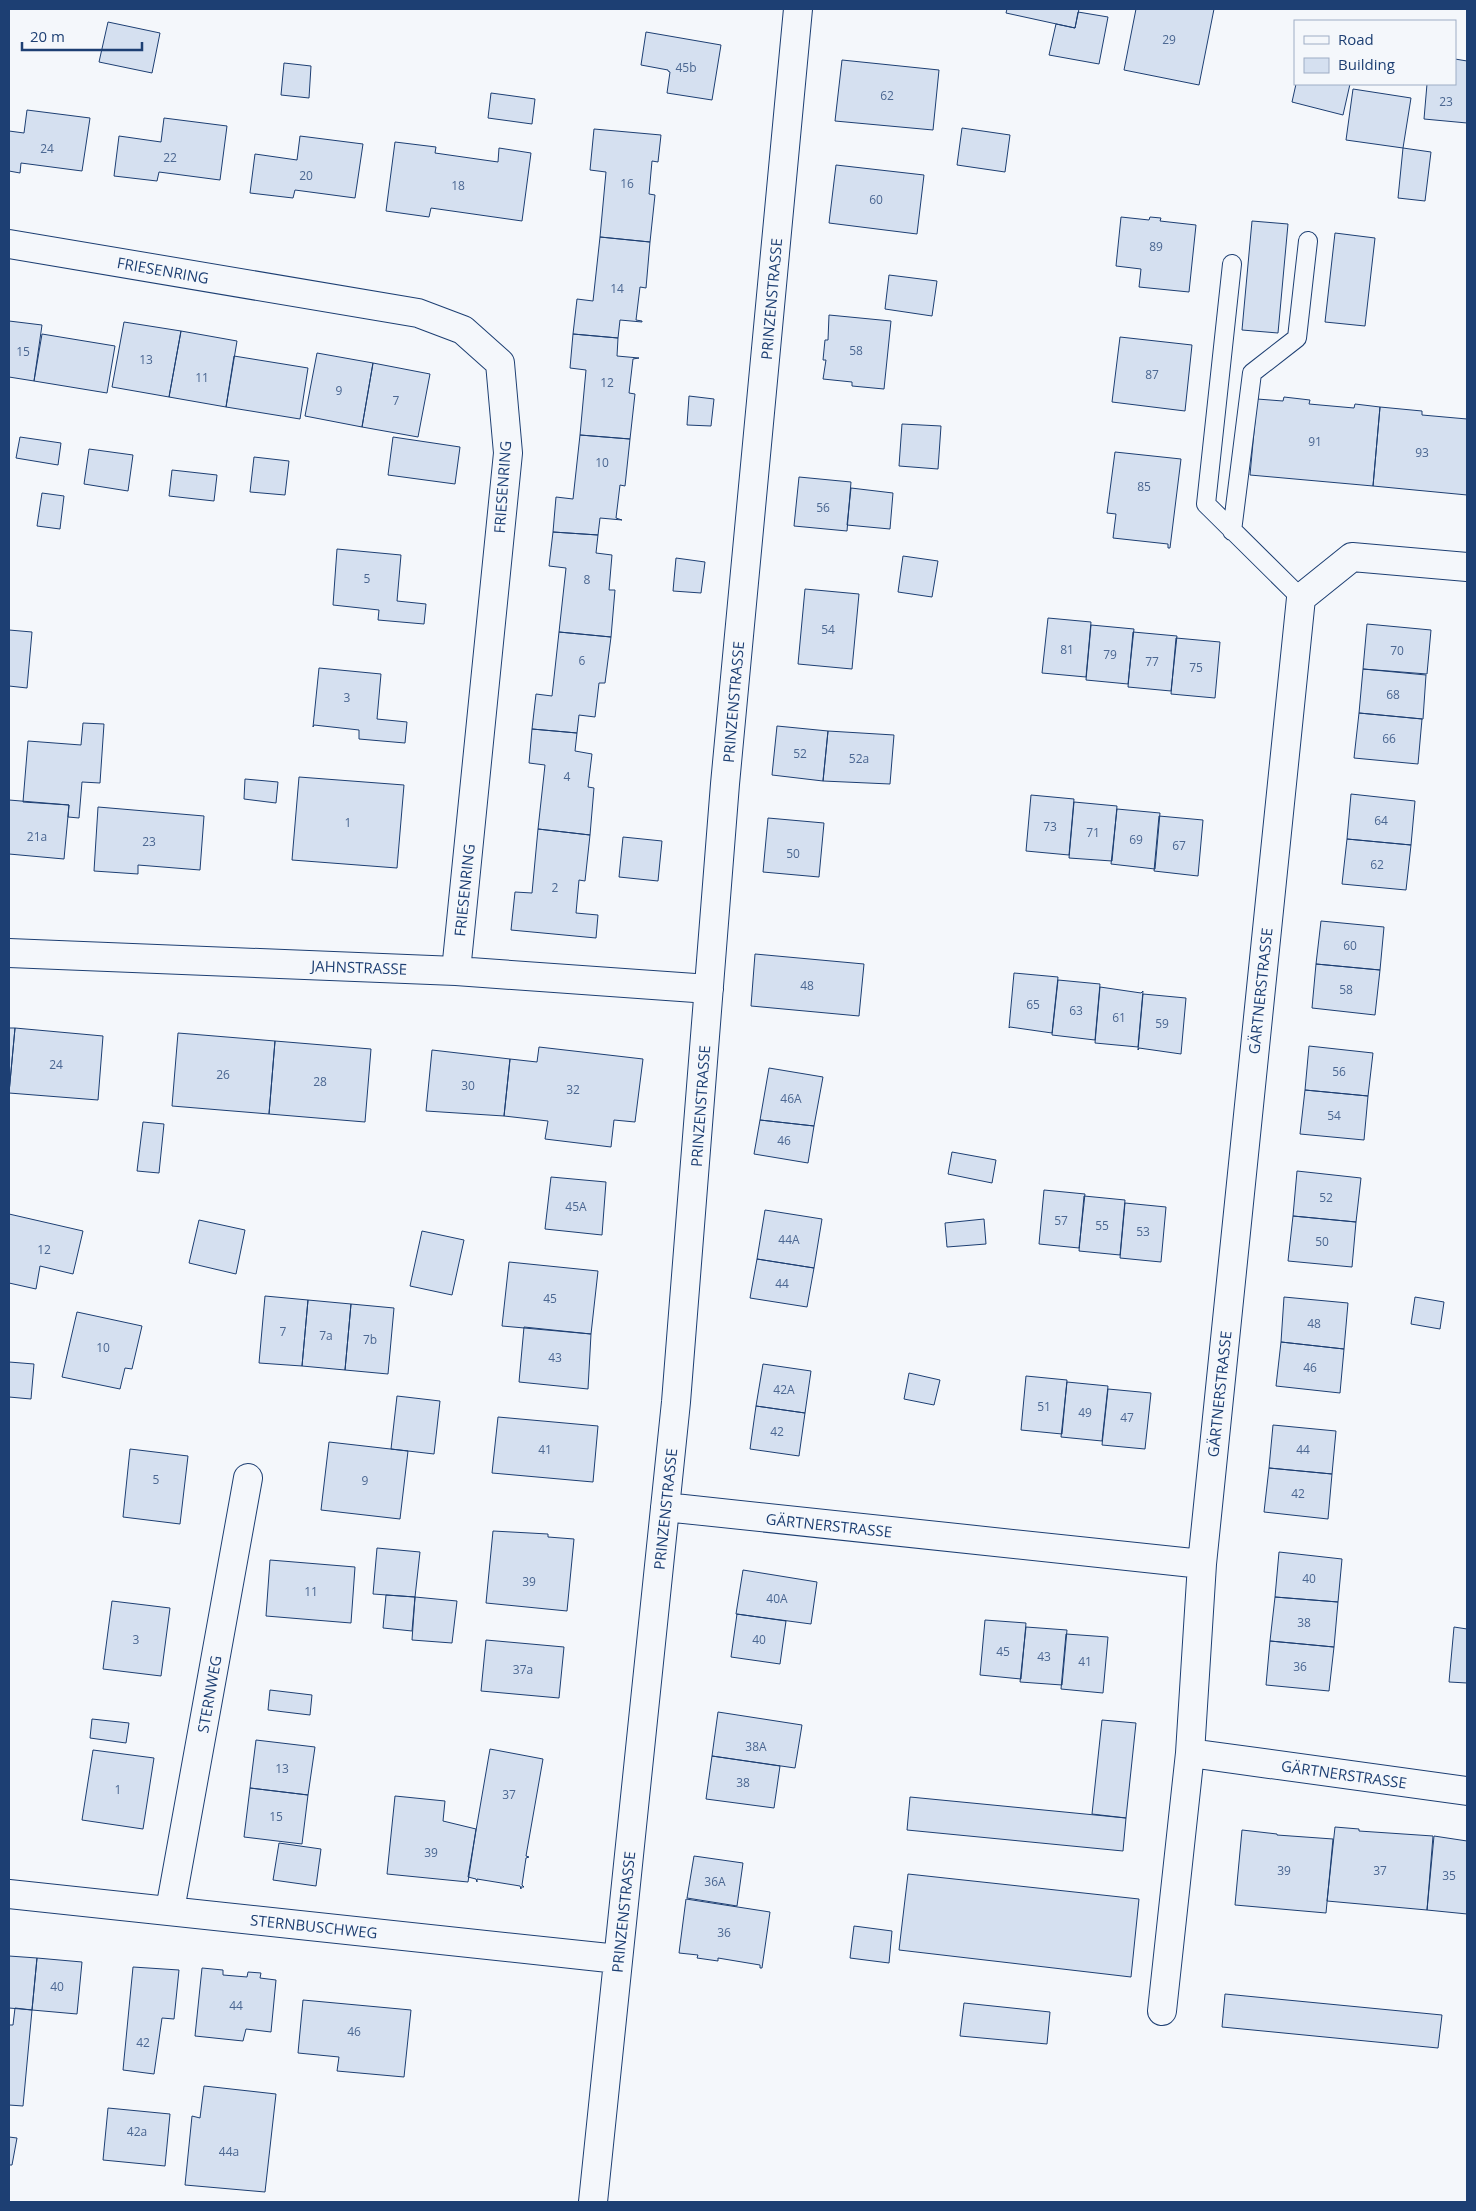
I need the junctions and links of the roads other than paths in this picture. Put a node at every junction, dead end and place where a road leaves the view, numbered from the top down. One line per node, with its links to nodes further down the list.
1 (798, 9): 10 (street, PRINZENSTRASSE)
2 (1308, 241): 5 (lane)
3 (9, 244): 9 (street, FRIESENRING)
4 (1232, 264): 5 (lane)
5 (1232, 531): 7 (lane)
6 (1467, 567): 7 (street)
7 (1301, 598): 13 (street, GÄRTNERSTRASSE)
8 (9, 953): 9 (street, JAHNSTRASSE)
9 (456, 971): 10 (street, JAHNSTRASSE)
10 (709, 989): 12 (street, PRINZENSTRASSE)
11 (248, 1478): 17 (street, STERNWEG)
12 (666, 1507): 13 (street, GÄRTNERSTRASSE); 18 (street, PRINZENSTRASSE)
13 (1202, 1564): 14 (street, GÄRTNERSTRASSE)
14 (1190, 1753): 15 (street, GÄRTNERSTRASSE); 19 (street, GÄRTNERSTRASSE)
15 (1467, 1791)
16 (9, 1894): 17 (street, STERNBUSCHWEG)
17 (170, 1910): 18 (street, STERNBUSCHWEG)
18 (618, 1959): 20 (street, PRINZENSTRASSE)
19 (1162, 2010)
20 (593, 2202)

